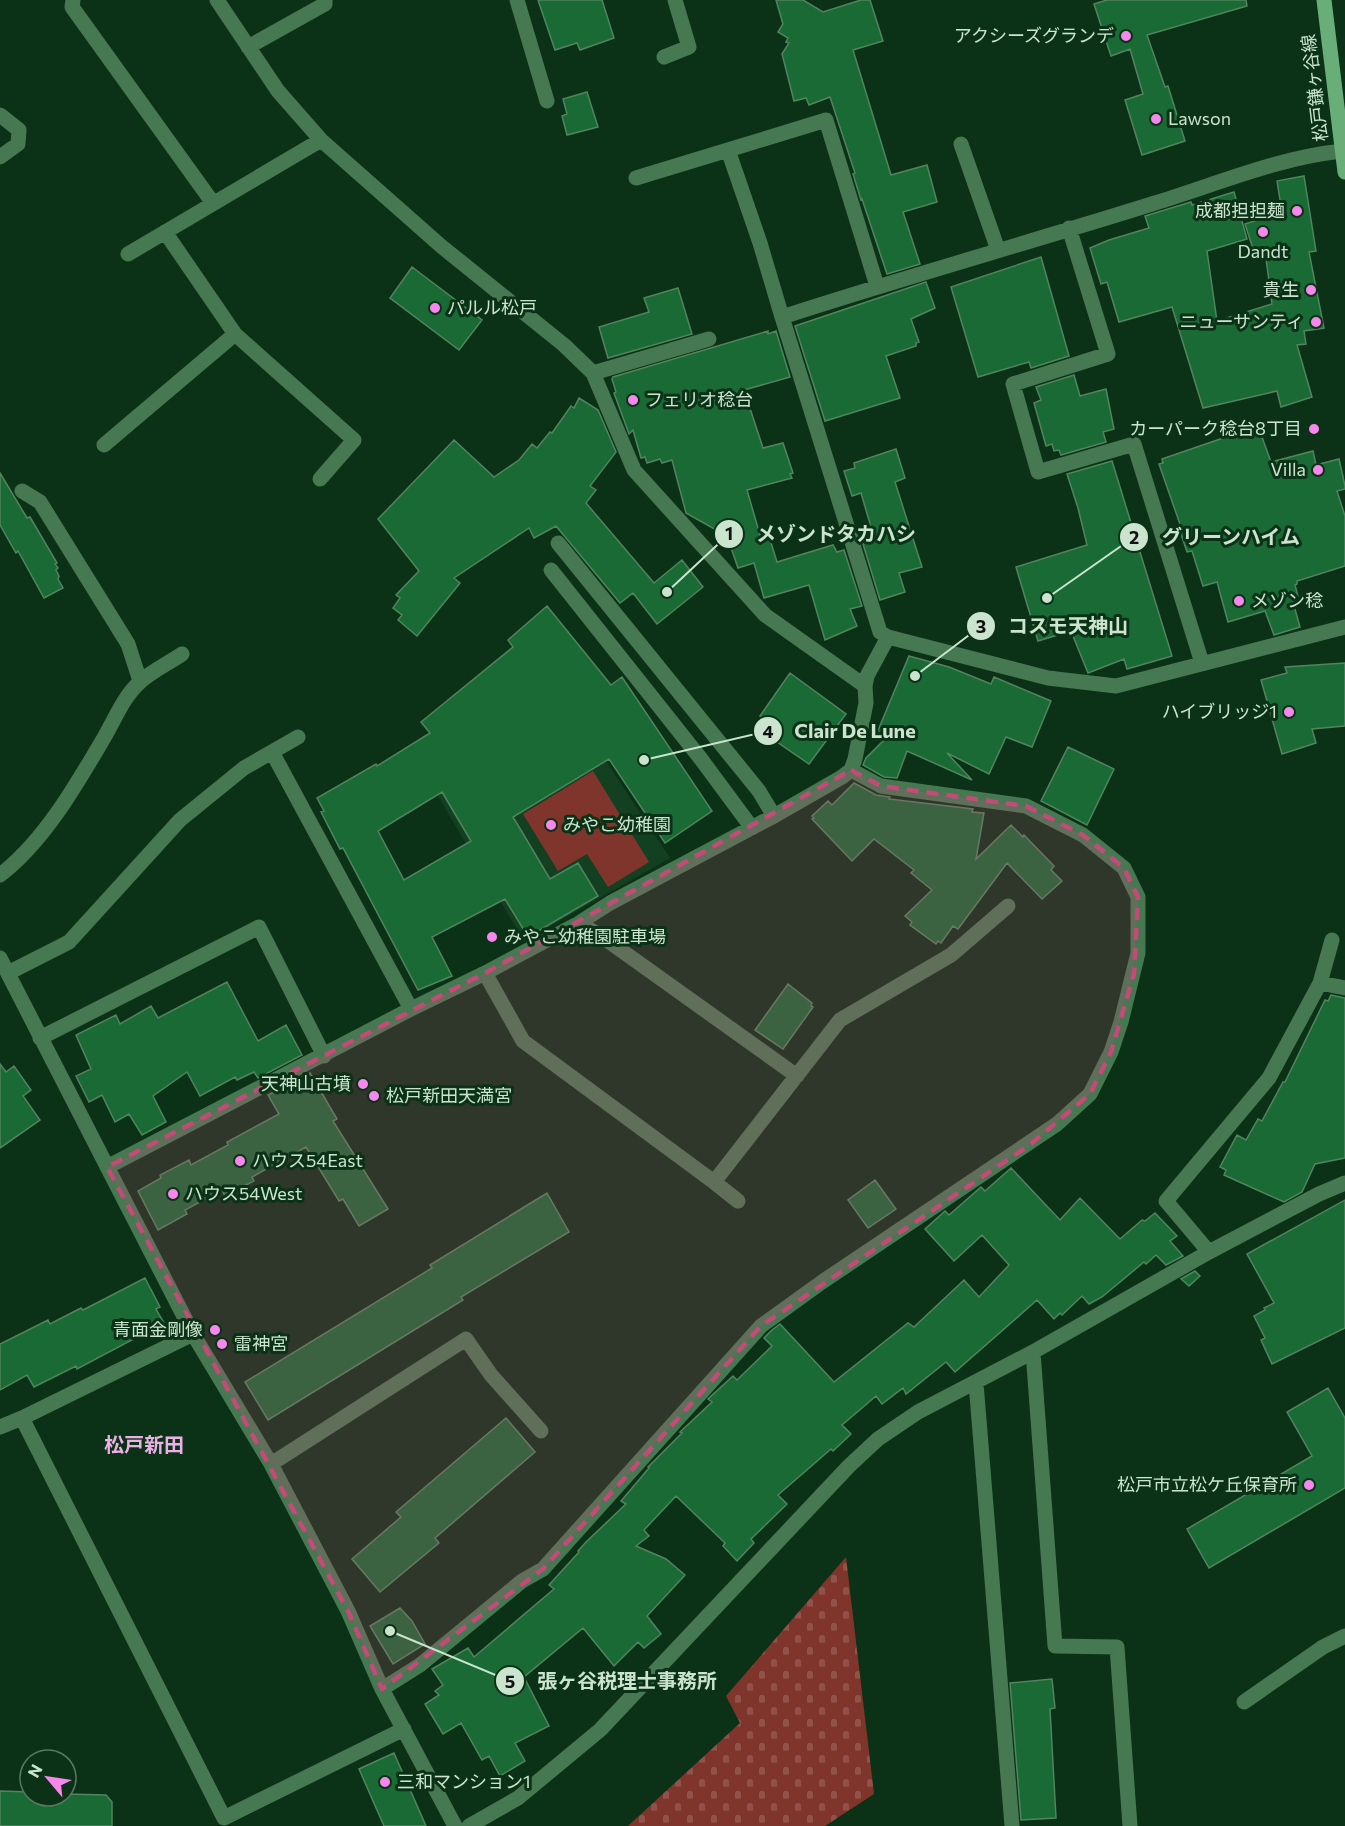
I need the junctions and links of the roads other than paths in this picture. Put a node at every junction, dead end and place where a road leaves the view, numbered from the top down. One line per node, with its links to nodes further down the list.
1 (72, 0): 18 (street)
2 (217, 0): 7 (street)
3 (325, 0): 7 (street)
4 (517, 0): 9 (street)
5 (675, 0): 8 (street)
6 (1324, 0): 14 (main road, 松戸鎌ヶ谷線)
7 (248, 47): 11 (street)
8 (664, 57)
9 (547, 101)
10 (0, 115): 15 (street)
11 (321, 140): 18 (street); 27 (street)
12 (962, 144): 21 (street)
13 (728, 150): 17 (street); 23 (street); 24 (street)
14 (1342, 151): 16 (main road, 松戸鎌ヶ谷線); 19 (street)
15 (0, 157)
16 (1345, 172)
17 (636, 178)
18 (213, 203): 20 (street)
19 (1069, 228): 21 (street); 36 (street)
20 (165, 232): 22 (street); 25 (street)
21 (998, 250): 23 (street)
22 (128, 254)
23 (877, 286): 24 (street)
24 (782, 317): 34 (street)
25 (235, 334): 28 (street); 29 (street)
26 (709, 339): 27 (street)
27 (593, 373): 38 (street)
28 (104, 445)
29 (320, 479)
30 (22, 491): 37 (street)
31 (558, 543): 42 (street)
32 (551, 570): 43 (street)
33 (1345, 627): 36 (street)
34 (888, 637): 36 (street); 38 (street)
35 (182, 654): 37 (street)
36 (1202, 663)
37 (140, 681): 44 (street)
38 (865, 686): 41 (street)
39 (298, 737): 40 (street)
40 (272, 752): 49 (street); 53 (street)
41 (851, 770): 42 (street); 70 (street)
42 (774, 816): 43 (street)
43 (752, 828): 46 (street)
44 (0, 875)
45 (1008, 906): 56 (street)
46 (579, 923): 50 (street); 56 (street)
47 (1332, 940): 51 (street)
48 (0, 958): 49 (street)
49 (8, 973): 54 (street)
50 (485, 973): 53 (street); 58 (street)
51 (1320, 982): 52 (street); 61 (street)
52 (1345, 988)
53 (411, 1009): 55 (street)
54 (40, 1038): 55 (street); 57 (street)
55 (324, 1056): 57 (street)
56 (797, 1076): 58 (street)
57 (107, 1167): 62 (street)
58 (714, 1182): 60 (street)
59 (1345, 1183): 61 (street)
60 (738, 1201)
61 (1209, 1252): 63 (street)
62 (193, 1334): 65 (street); 68 (street)
63 (1033, 1352): 64 (street); 76 (street)
64 (976, 1383): 74 (street); 75 (street)
65 (22, 1418): 66 (street); 72 (street)
66 (0, 1427)
67 (541, 1431): 68 (street)
68 (270, 1464): 70 (street)
69 (1345, 1636): 71 (street)
70 (382, 1689): 72 (street)
71 (1244, 1702)
72 (404, 1729): 73 (street)
73 (455, 1826)
74 (469, 1826)
75 (1011, 1826)
76 (1130, 1826)

